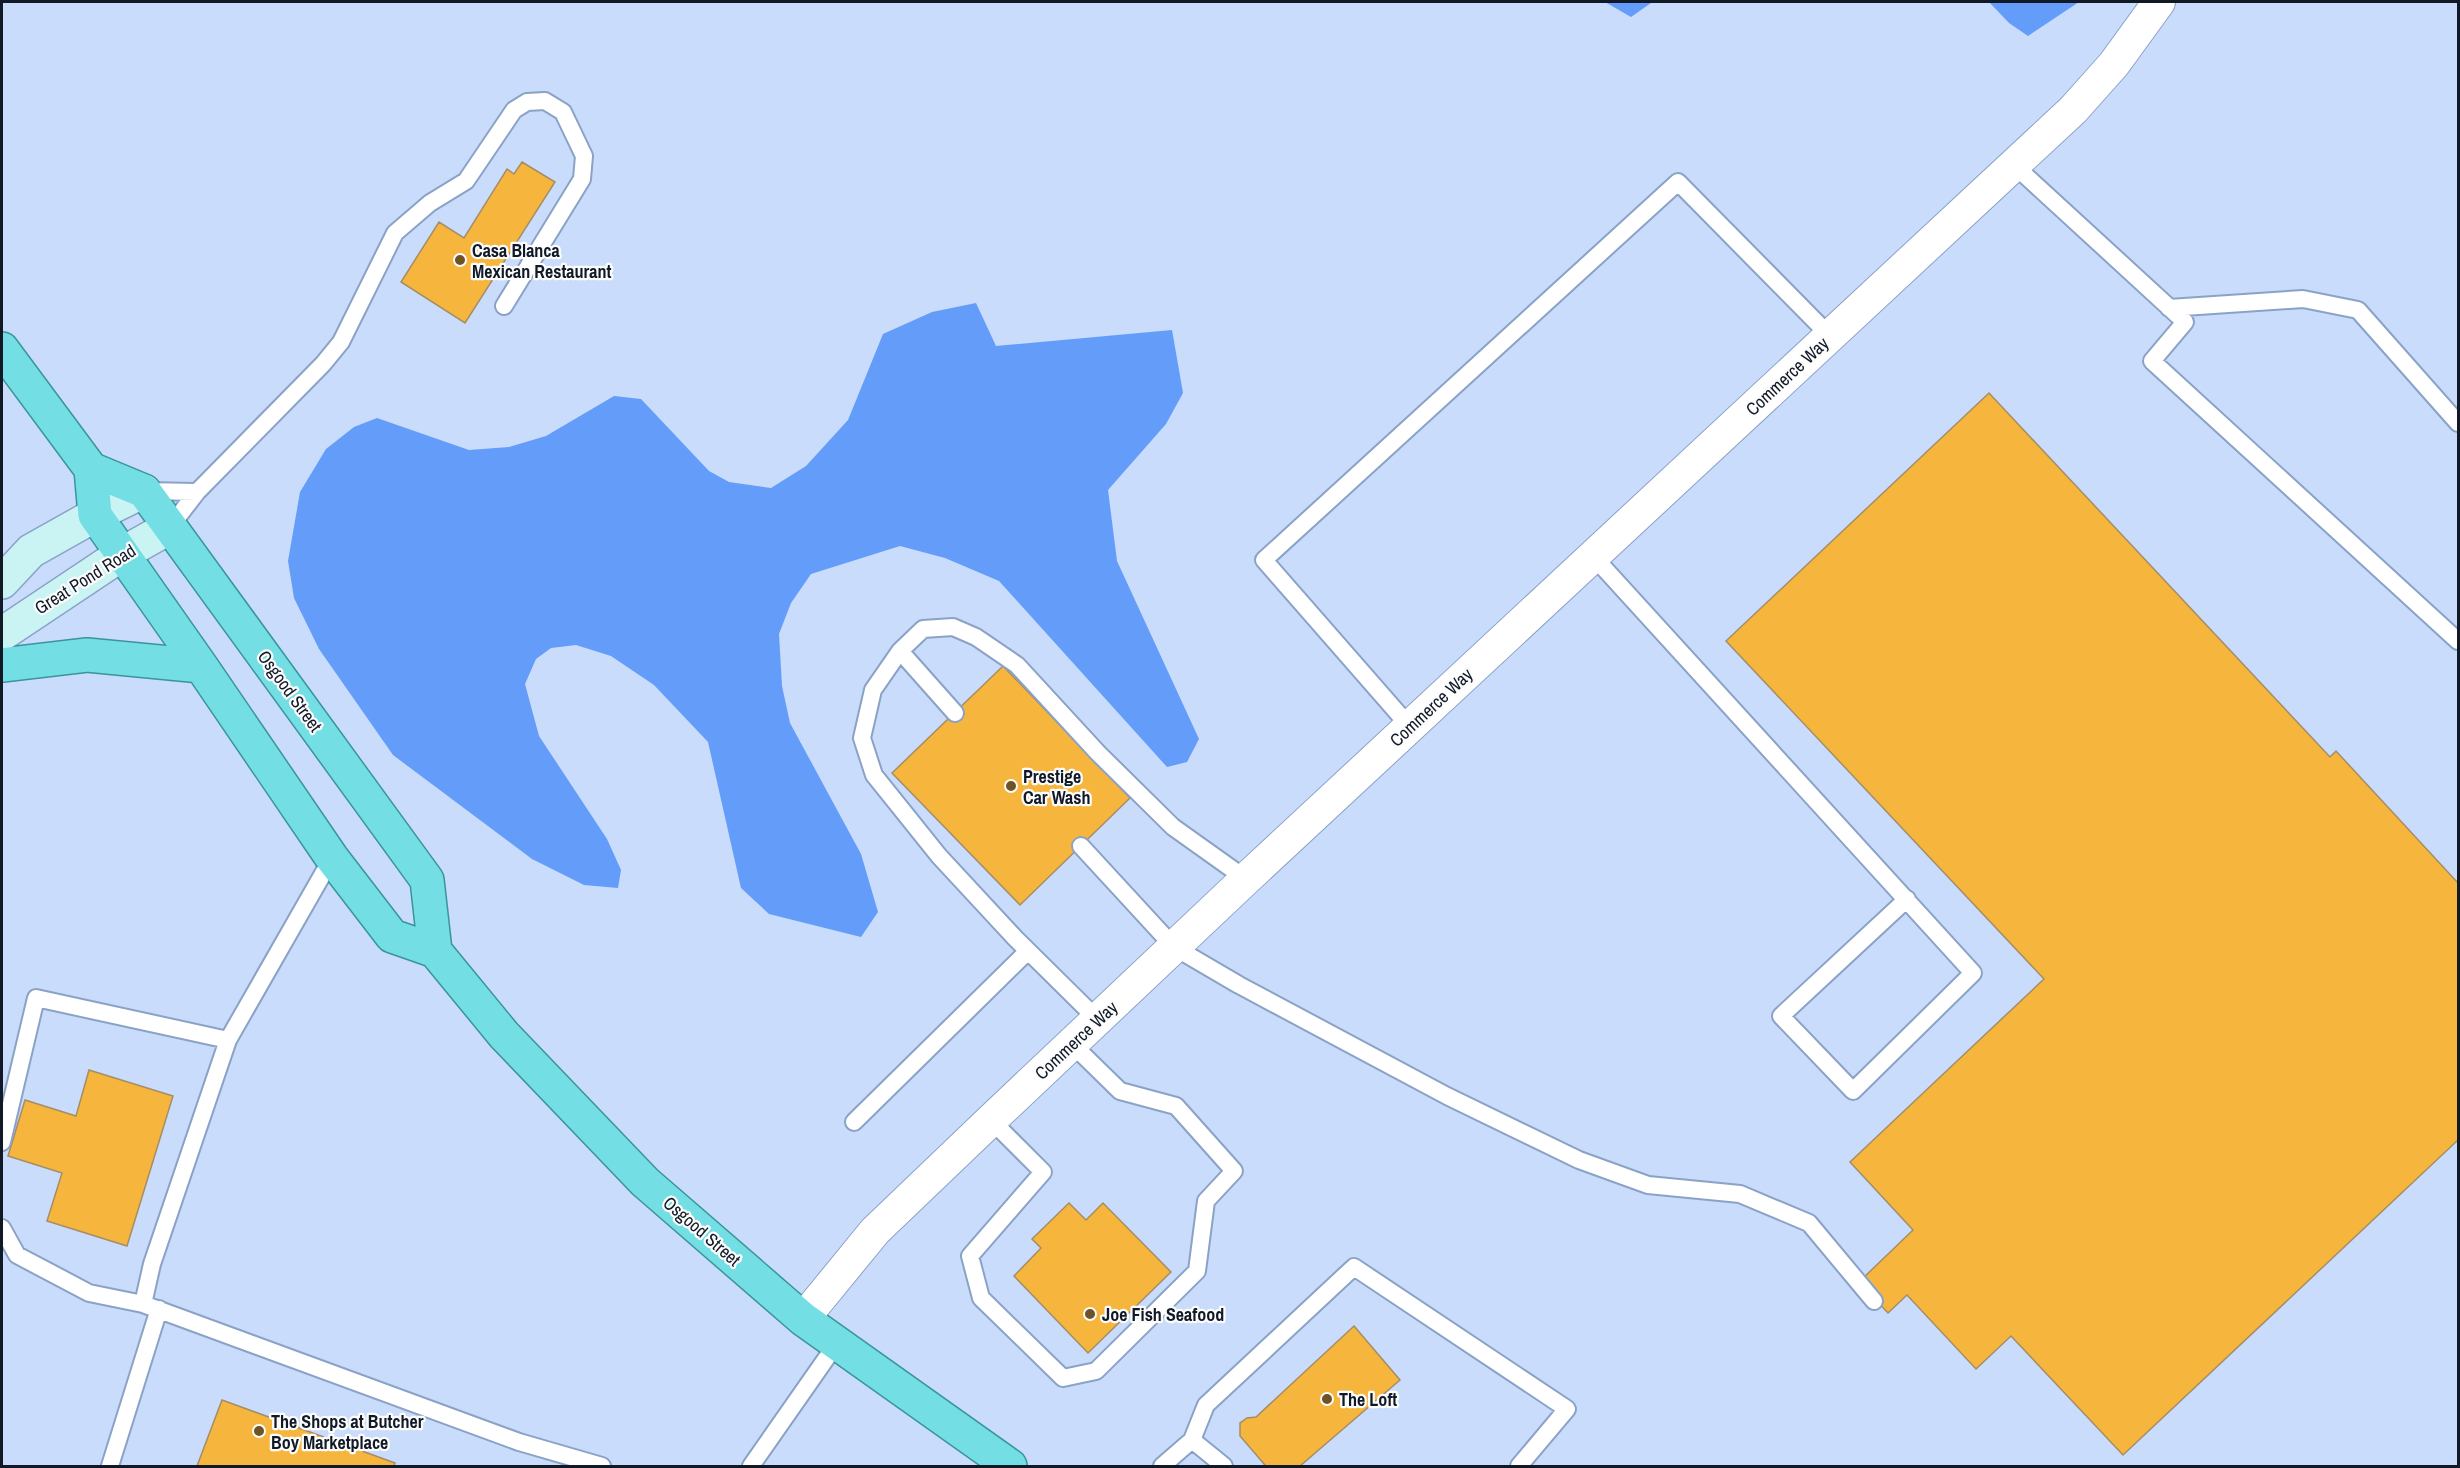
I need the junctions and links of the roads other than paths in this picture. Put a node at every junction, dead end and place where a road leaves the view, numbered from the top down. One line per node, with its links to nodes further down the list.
1 (2159, 2): 2 (street, Commerce Way)
2 (2014, 165): 4 (lane); 5 (street, Commerce Way)
3 (504, 306): 10 (lane)
4 (2169, 308): 7 (lane); 17 (lane)
5 (1830, 336): 14 (street, Commerce Way); 22 (lane)
6 (2, 349): 8 (highway)
7 (2458, 423)
8 (91, 469): 9 (highway); 11 (highway)
9 (144, 491): 10 (lane); 11 (main road); 12 (highway, Osgood Street)
10 (198, 492): 12 (lane)
11 (95, 515): 13 (highway); 15 (main road)
12 (170, 527): 13 (main road, Great Pond Road); 28 (highway, Osgood Street)
13 (122, 554): 16 (main road, Great Pond Road); 20 (highway)
14 (1593, 556): 22 (street, Commerce Way); 26 (lane)
15 (2, 582)
16 (2, 634)
17 (2458, 641)
18 (900, 651): 21 (lane); 25 (lane); 29 (lane)
19 (2, 664): 20 (highway)
20 (201, 666): 24 (highway)
21 (955, 713)
22 (1410, 727): 25 (street, Commerce Way)
23 (1081, 846): 27 (lane)
24 (332, 858): 28 (highway); 31 (lane)
25 (1246, 879): 27 (street, Commerce Way)
26 (1906, 899): 26 (lane)
27 (1174, 947): 30 (street, Commerce Way); 37 (lane)
28 (435, 951): 39 (highway, Osgood Street)
29 (1028, 951): 30 (lane); 34 (lane)
30 (1098, 1020): 32 (street, Commerce Way)
31 (228, 1040): 35 (lane); 38 (lane)
32 (1072, 1044): 33 (street, Commerce Way); 33 (lane)
33 (991, 1120): 39 (street, Commerce Way)
34 (854, 1122)
35 (2, 1142)
36 (2, 1228): 38 (lane)
37 (1874, 1301)
38 (151, 1306): 42 (lane); 43 (lane)
39 (802, 1318): 40 (highway, Osgood Street)
40 (837, 1343): 44 (lane); 45 (highway, Osgood Street)
41 (1192, 1440): 46 (lane); 47 (lane); 48 (lane)
42 (110, 1467)
43 (602, 1467)
44 (751, 1467)
45 (1010, 1467)
46 (1162, 1467)
47 (1224, 1467)
48 (1519, 1467)

